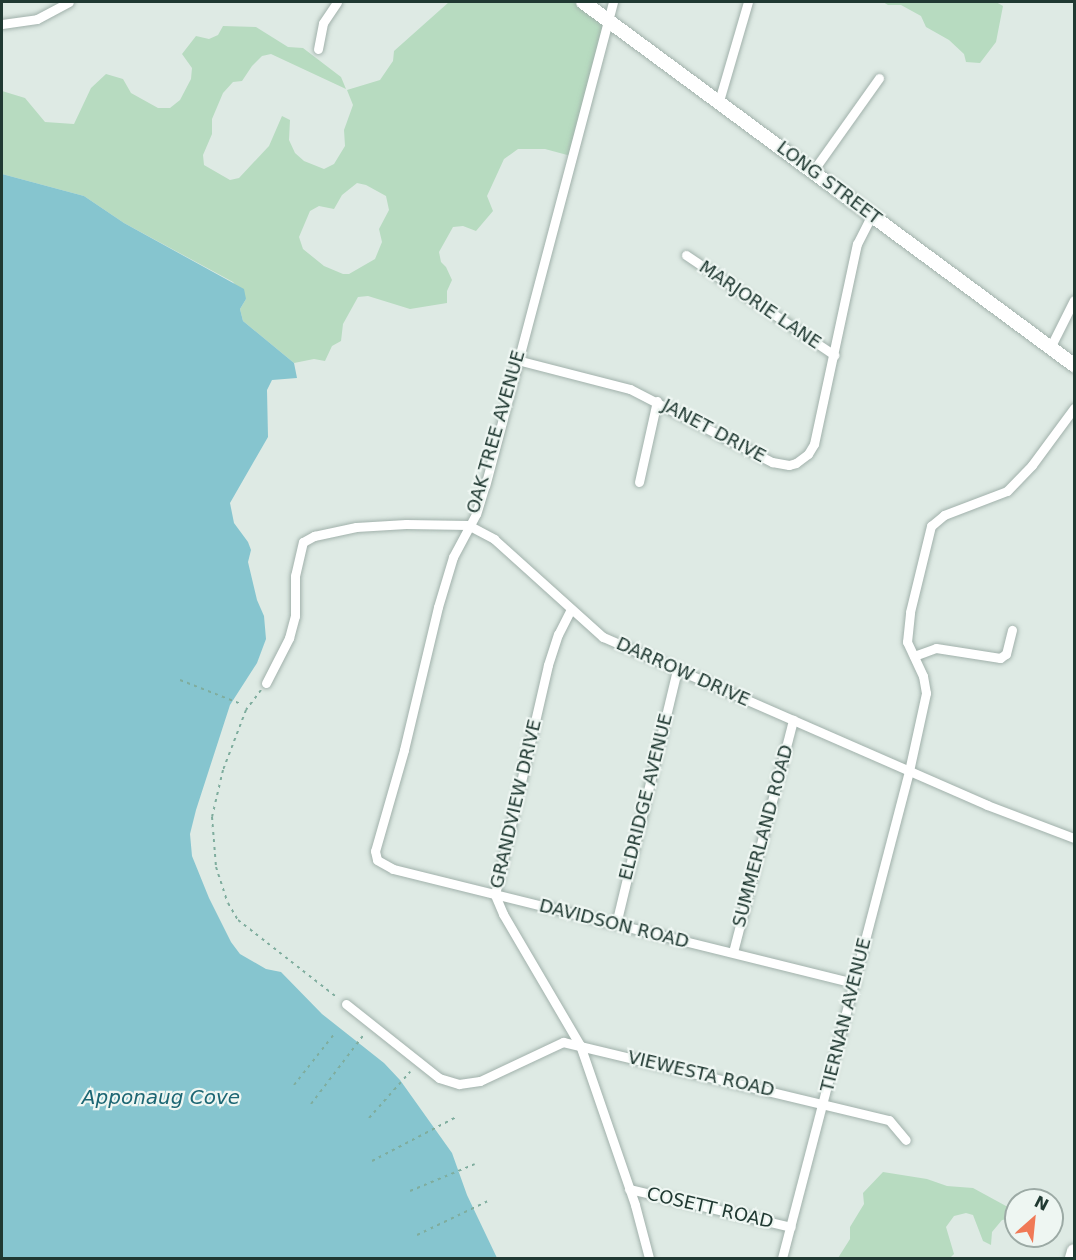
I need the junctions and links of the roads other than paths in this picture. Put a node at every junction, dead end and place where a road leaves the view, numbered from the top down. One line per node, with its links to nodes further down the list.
1 (69, 2): 7 (street)
2 (337, 2): 8 (street)
3 (583, 2): 6 (street, LONG STREET)
4 (613, 2): 6 (street, OAK TREE AVENUE)
5 (748, 2): 10 (street)
6 (607, 19): 10 (street, LONG STREET); 17 (street, OAK TREE AVENUE)
7 (2, 24)
8 (318, 50)
9 (879, 78): 11 (street)
10 (719, 101): 11 (street, LONG STREET)
11 (813, 171): 12 (street, LONG STREET)
12 (872, 215): 15 (street, LONG STREET); 16 (street, JANET DRIVE)
13 (686, 255): 16 (street, MARJORIE LANE)
14 (1074, 300): 15 (street)
15 (1051, 346): 18 (street, LONG STREET)
16 (834, 355): 19 (street, JANET DRIVE)
17 (517, 360): 19 (street, JANET DRIVE); 22 (street, OAK TREE AVENUE)
18 (1074, 365)
19 (657, 401): 21 (street)
20 (1074, 408): 25 (street, TIERNAN AVENUE)
21 (639, 482)
22 (468, 525): 23 (street, DARROW DRIVE); 27 (street, DARROW DRIVE); 31 (street, OAK TREE AVENUE)
23 (571, 609): 26 (street, DARROW DRIVE); 32 (street, GRANDVIEW DRIVE)
24 (1012, 630): 25 (street)
25 (914, 656): 29 (street, TIERNAN AVENUE)
26 (677, 670): 28 (street, DARROW DRIVE); 33 (street, ELDRIDGE AVENUE)
27 (266, 682)
28 (793, 720): 29 (street, DARROW DRIVE); 34 (street, SUMMERLAND ROAD)
29 (909, 771): 30 (street, DARROW DRIVE); 35 (street, TIERNAN AVENUE)
30 (1074, 838)
31 (377, 860): 32 (street, DAVIDSON ROAD)
32 (495, 895): 33 (street, DAVIDSON ROAD); 37 (street, GRANDVIEW DRIVE)
33 (616, 924): 34 (street, DAVIDSON ROAD)
34 (733, 952): 35 (street, DAVIDSON ROAD)
35 (855, 983): 38 (street, TIERNAN AVENUE)
36 (346, 1004): 37 (street, VIEWESTA ROAD)
37 (580, 1045): 38 (street, VIEWESTA ROAD); 40 (street, GRANDVIEW DRIVE)
38 (824, 1103): 39 (street, VIEWESTA ROAD); 41 (street, TIERNAN AVENUE)
39 (906, 1140)
40 (628, 1189): 41 (street, COSETT ROAD); 43 (street, GRANDVIEW DRIVE)
41 (791, 1227): 44 (street, TIERNAN AVENUE)
42 (1074, 1251): 45 (street)
43 (649, 1258)
44 (782, 1258)
45 (1072, 1258)

